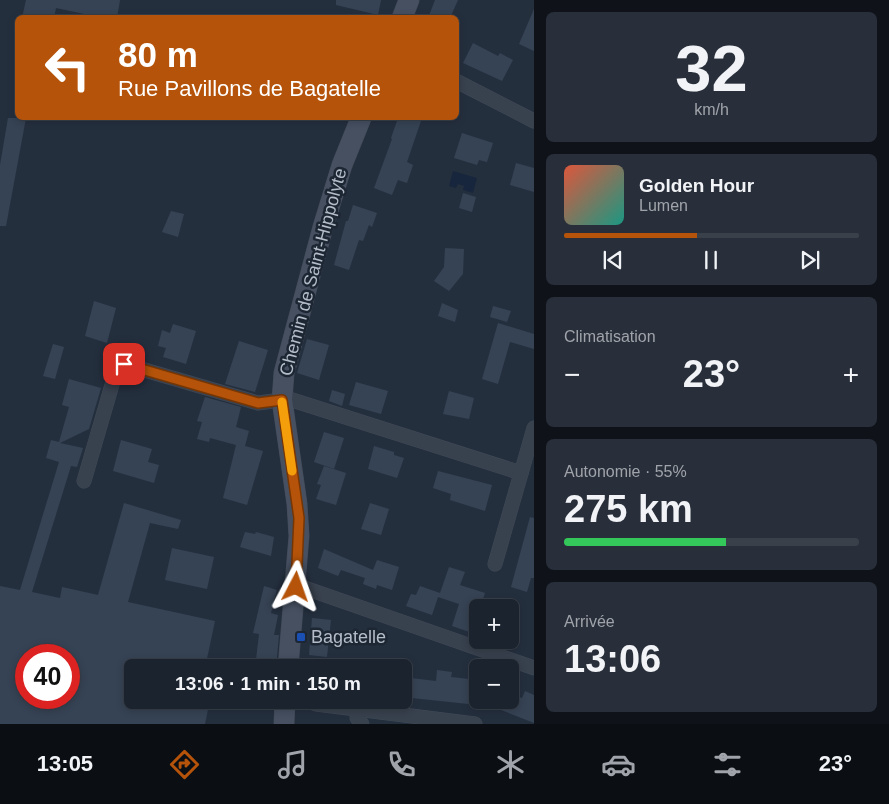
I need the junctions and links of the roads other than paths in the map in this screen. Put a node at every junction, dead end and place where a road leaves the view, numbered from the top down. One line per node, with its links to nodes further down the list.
1 (409, 0): 2 (street)
2 (403, 15)
3 (459, 83): 5 (street)
4 (360, 120): 6 (street, Chemin de Saint-Hippolyte)
5 (534, 122)
6 (282, 400): 8 (street); 9 (street); 11 (street, Chemin de Saint-Hippolyte)
7 (534, 428): 8 (street)
8 (521, 472): 10 (street)
9 (84, 481)
10 (495, 564)
11 (296, 587): 12 (street, Chemin de Saint-Hippolyte); 13 (street)
12 (289, 659)
13 (534, 668)
14 (285, 709): 17 (street)
15 (358, 709): 16 (street); 18 (street)
16 (396, 719): 19 (street)
17 (284, 724)
18 (362, 724)
19 (475, 724)

